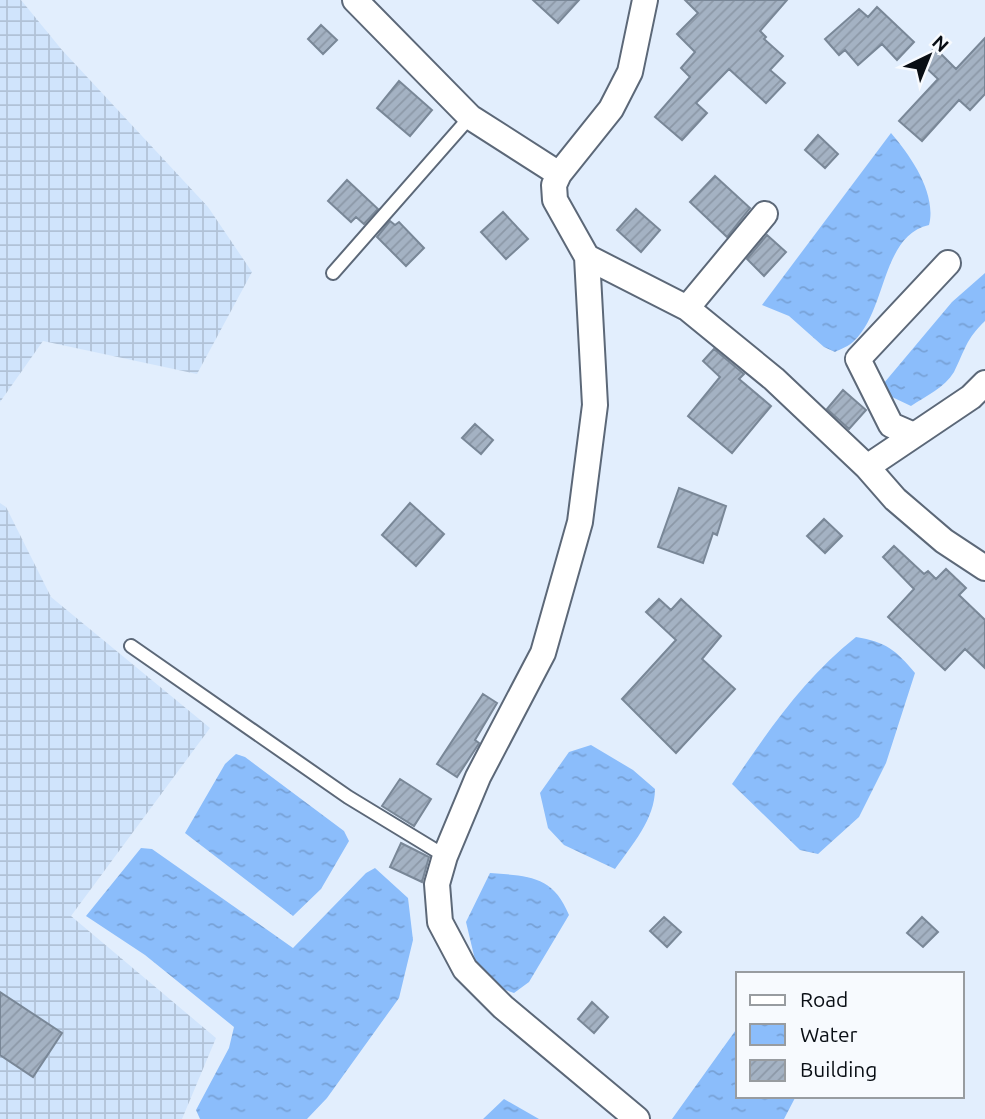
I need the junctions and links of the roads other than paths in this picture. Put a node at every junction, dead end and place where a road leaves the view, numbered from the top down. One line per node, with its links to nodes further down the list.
1 (355, 0): 3 (street)
2 (645, 0): 4 (street)
3 (470, 117): 4 (street); 8 (lane)
4 (559, 174): 6 (street)
5 (765, 215): 9 (street)
6 (586, 257): 9 (street); 15 (street)
7 (948, 263): 11 (street)
8 (333, 273)
9 (687, 308): 12 (street)
10 (985, 383): 11 (street)
11 (914, 435): 12 (street)
12 (867, 467): 13 (street)
13 (985, 568)
14 (131, 646): 15 (lane)
15 (445, 856): 16 (street)
16 (636, 1119)

